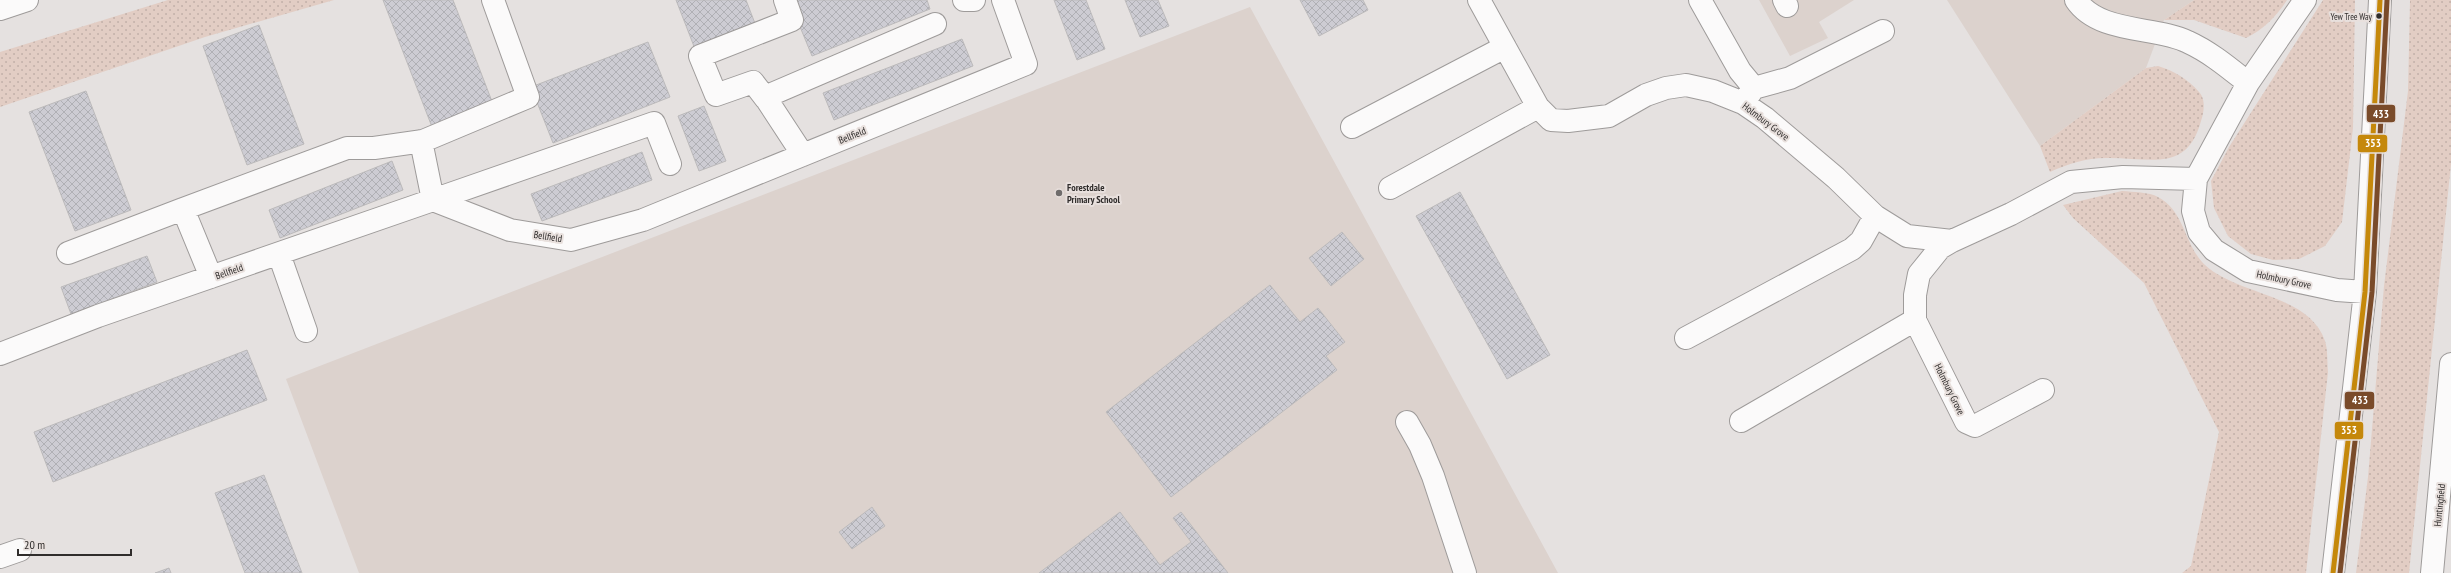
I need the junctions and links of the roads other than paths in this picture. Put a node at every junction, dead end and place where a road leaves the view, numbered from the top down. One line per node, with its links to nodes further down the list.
1 (27, 0): 12 (street)
2 (493, 0): 21 (street)
3 (785, 0): 18 (street)
4 (964, 0): 5 (street)
5 (974, 0)
6 (1002, 0): 22 (street, Bellfield)
7 (1479, 0): 15 (street, Holmbury Grove)
8 (1700, 0): 17 (street)
9 (2076, 0): 16 (street)
10 (2305, 0): 16 (street, Holmbury Grove)
11 (2380, 0): 33 (street)
12 (0, 9)
13 (935, 24): 18 (street)
14 (1882, 31): 17 (street)
15 (1505, 47): 19 (street, Holmbury Grove); 20 (street)
16 (2248, 83): 24 (street, Holmbury Grove)
17 (1749, 96): 19 (street, Holmbury Grove); 28 (street, Holmbury Grove)
18 (766, 99): 22 (street)
19 (1538, 108): 25 (street)
20 (1352, 127)
21 (421, 141): 26 (street); 27 (street)
22 (803, 155): 26 (street, Bellfield)
23 (670, 164): 26 (street)
24 (2196, 179): 29 (street, Holmbury Grove); 33 (street, Holmbury Grove)
25 (1390, 188)
26 (433, 200): 31 (street, Bellfield)
27 (184, 209): 30 (street); 32 (street)
28 (1875, 216): 29 (street, Holmbury Grove); 36 (street)
29 (1952, 241): 34 (street, Holmbury Grove)
30 (68, 253)
31 (279, 254): 32 (street, Bellfield); 35 (street)
32 (211, 277): 37 (street, Bellfield)
33 (2365, 292): 43 (street)
34 (1915, 320): 39 (street, Holmbury Grove); 40 (street)
35 (306, 331)
36 (1686, 338)
37 (0, 354)
38 (2451, 364): 44 (street, Huntingfield)
39 (2043, 390)
40 (1741, 421)
41 (1407, 422): 42 (street)
42 (1465, 573)
43 (2333, 573)
44 (2432, 573)

